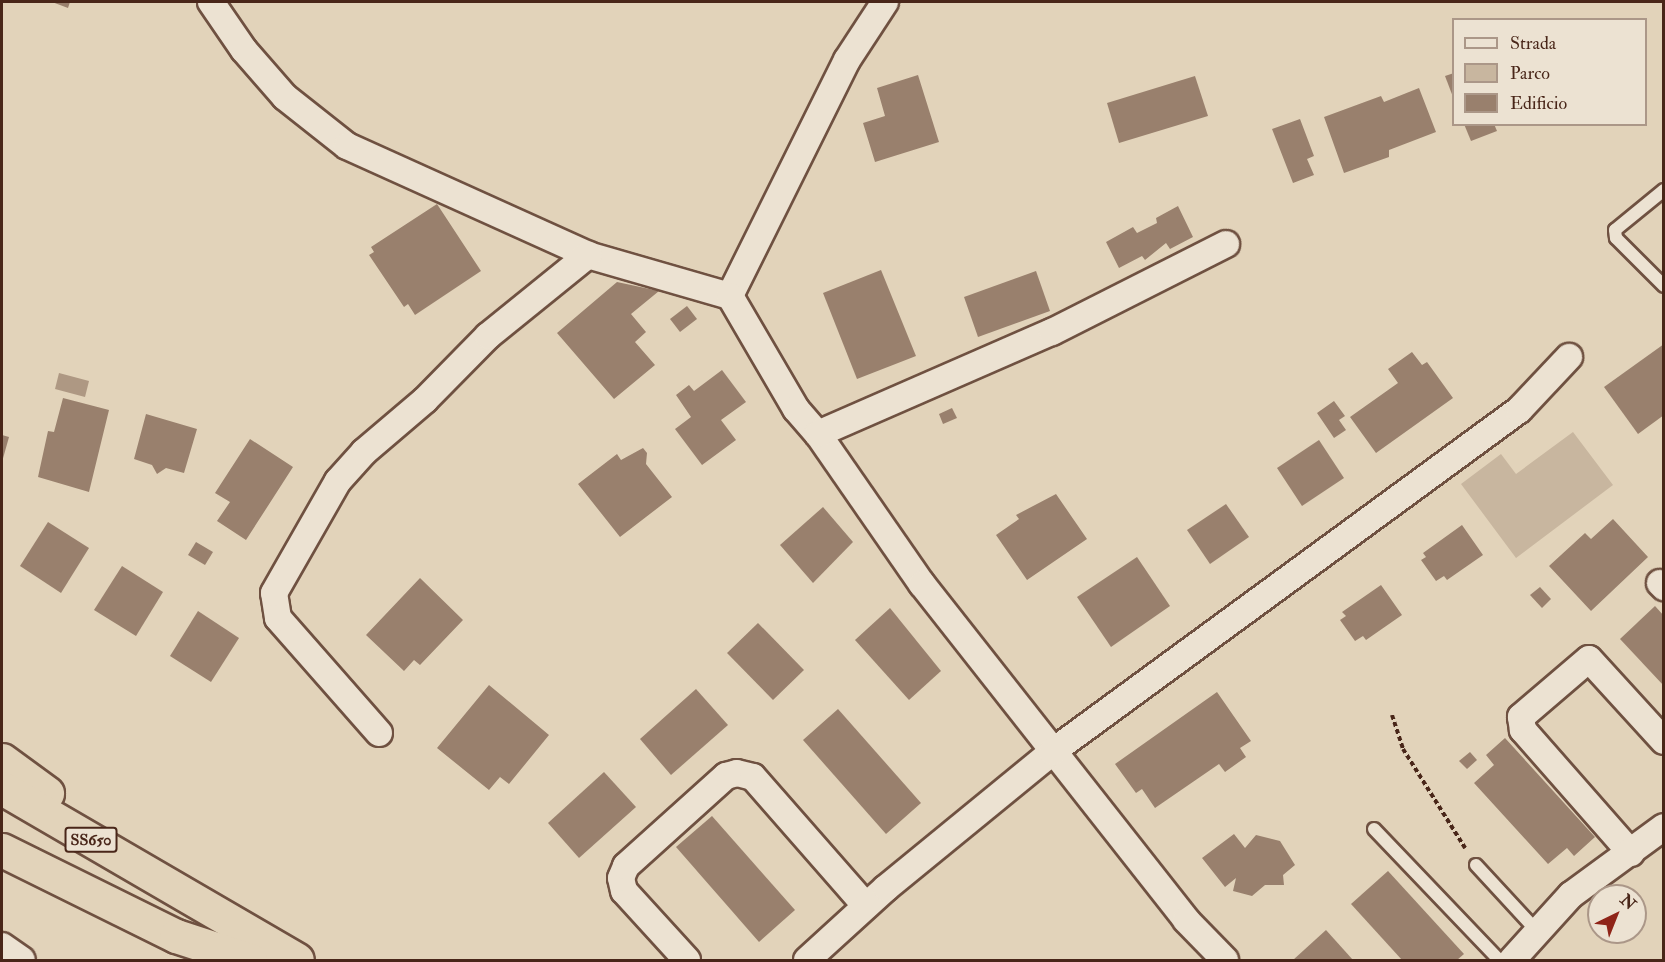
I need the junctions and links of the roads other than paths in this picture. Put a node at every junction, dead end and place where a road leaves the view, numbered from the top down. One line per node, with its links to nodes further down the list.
1 (211, 2): 5 (street)
2 (885, 2): 7 (street)
3 (1664, 190): 6 (lane)
4 (1226, 244): 9 (street)
5 (588, 255): 7 (street); 10 (street)
6 (1664, 286)
7 (730, 296): 9 (street)
8 (1569, 357): 12 (street)
9 (818, 434): 12 (street)
10 (379, 733)
11 (1664, 741): 18 (street)
12 (1052, 752): 21 (street); 29 (street)
13 (2, 760): 20 (highway)
14 (2, 788): 20 (highway, SS650)
15 (1664, 827): 18 (street)
16 (1374, 828): 30 (lane)
17 (2, 850): 25 (highway)
18 (1630, 853): 22 (street)
19 (1476, 865): 22 (lane)
20 (181, 892): 26 (highway, SS650)
21 (866, 906): 27 (street); 28 (street)
22 (1536, 930): 31 (street)
23 (2, 946): 24 (street)
24 (22, 960)
25 (250, 960)
26 (297, 960)
27 (687, 960)
28 (807, 960)
29 (1226, 960)
30 (1499, 960)
31 (1512, 960)

